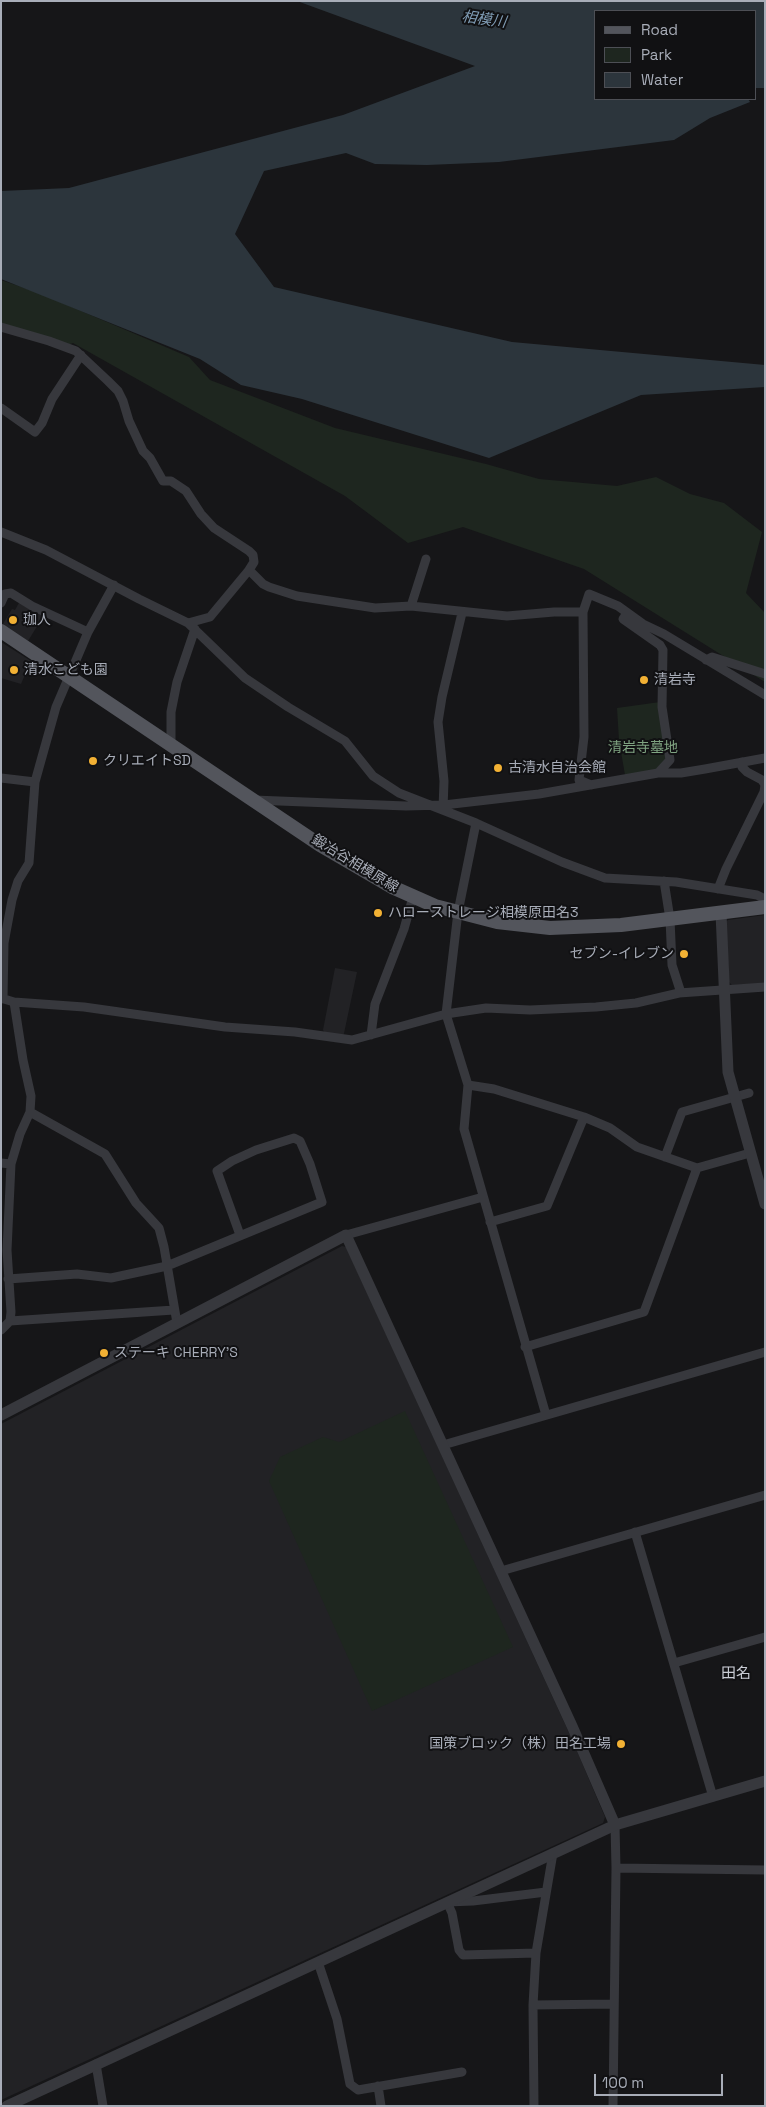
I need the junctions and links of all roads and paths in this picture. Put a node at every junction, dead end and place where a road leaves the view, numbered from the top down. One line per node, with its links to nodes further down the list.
1 (1, 327): 2 (street)
2 (80, 355): 3 (street); 6 (street)
3 (1, 408)
4 (1, 532): 7 (street)
5 (426, 559): 9 (street)
6 (250, 570): 9 (street); 13 (street)
7 (114, 585): 13 (street); 15 (street)
8 (1, 603): 15 (street)
9 (411, 606): 11 (street)
10 (583, 612): 11 (street); 12 (street); 27 (street)
11 (462, 613): 30 (street)
12 (627, 613): 16 (street); 23 (street)
13 (192, 626): 20 (street); 29 (street)
14 (1, 631): 18 (main road, 鍛冶谷相模原線)
15 (88, 632): 18 (street)
16 (706, 660): 17 (street); 19 (street)
17 (765, 674)
18 (70, 677): 20 (main road, 鍛冶谷相模原線); 25 (street)
19 (765, 695)
20 (171, 744): 28 (main road, 鍛冶谷相模原線)
21 (765, 758): 22 (street)
22 (742, 762): 23 (street); 26 (street)
23 (658, 773): 27 (street)
24 (1, 778): 25 (street)
25 (35, 782): 40 (street)
26 (765, 785): 33 (street)
27 (592, 786): 30 (street)
28 (253, 800): 29 (street); 34 (main road, 鍛冶谷相模原線)
29 (428, 805): 30 (street)
30 (443, 807): 31 (street)
31 (476, 823): 32 (street); 37 (street)
32 (664, 881): 33 (street); 39 (street)
33 (718, 889): 35 (street)
34 (413, 897): 37 (main road, 鍛冶谷相模原線); 47 (street)
35 (765, 899)
36 (765, 907): 38 (main road, 鍛冶谷相模原線)
37 (458, 912): 39 (main road, 鍛冶谷相模原線); 46 (street)
38 (721, 913): 39 (main road, 鍛冶谷相模原線); 42 (street)
39 (670, 919): 43 (street)
40 (2, 943): 44 (street)
41 (765, 987): 42 (street)
42 (724, 990): 43 (street); 50 (street)
43 (681, 993): 46 (street)
44 (2, 998): 45 (street)
45 (14, 1002): 47 (street); 51 (street)
46 (446, 1014): 47 (street); 48 (street)
47 (371, 1035)
48 (468, 1085): 52 (street); 58 (street)
49 (749, 1093): 50 (street)
50 (734, 1098): 53 (street); 54 (street)
51 (30, 1112): 56 (street); 63 (street)
52 (584, 1118): 54 (street); 60 (street)
53 (750, 1153): 57 (street); 59 (street)
54 (664, 1157): 57 (street)
55 (1, 1163): 56 (street)
56 (11, 1164): 64 (street)
57 (697, 1168): 69 (street)
58 (483, 1197): 60 (street); 61 (street)
59 (765, 1204)
60 (490, 1222): 69 (street)
61 (346, 1234): 67 (street); 73 (street)
62 (240, 1235): 62 (street); 63 (street)
63 (167, 1266): 64 (street); 65 (street)
64 (8, 1279): 66 (street)
65 (174, 1310): 66 (street); 67 (street)
66 (10, 1321): 68 (street)
67 (177, 1323): 71 (street)
68 (1, 1330)
69 (525, 1347): 72 (street)
70 (765, 1352): 72 (street)
71 (1, 1415)
72 (546, 1415): 73 (street)
73 (443, 1445): 76 (street)
74 (765, 1495): 75 (street)
75 (635, 1532): 76 (street); 78 (street)
76 (501, 1571): 81 (street)
77 (765, 1637): 78 (street)
78 (674, 1663): 80 (street)
79 (765, 1782): 80 (street)
80 (713, 1796): 81 (street)
81 (615, 1825): 82 (street); 83 (street)
82 (553, 1854): 85 (street); 86 (street)
83 (616, 1868): 84 (street); 90 (street)
84 (765, 1870)
85 (546, 1892): 86 (street); 87 (street)
86 (447, 1902): 87 (street); 88 (street)
87 (536, 1953): 89 (street)
88 (318, 1962): 91 (street); 93 (street)
89 (533, 2004): 90 (street); 97 (street)
90 (613, 2004): 98 (street)
91 (96, 2064): 94 (street); 95 (street)
92 (462, 2072): 93 (street)
93 (378, 2086): 96 (street)
94 (7, 2106)
95 (103, 2106)
96 (381, 2106)
97 (534, 2106)
98 (613, 2106)

